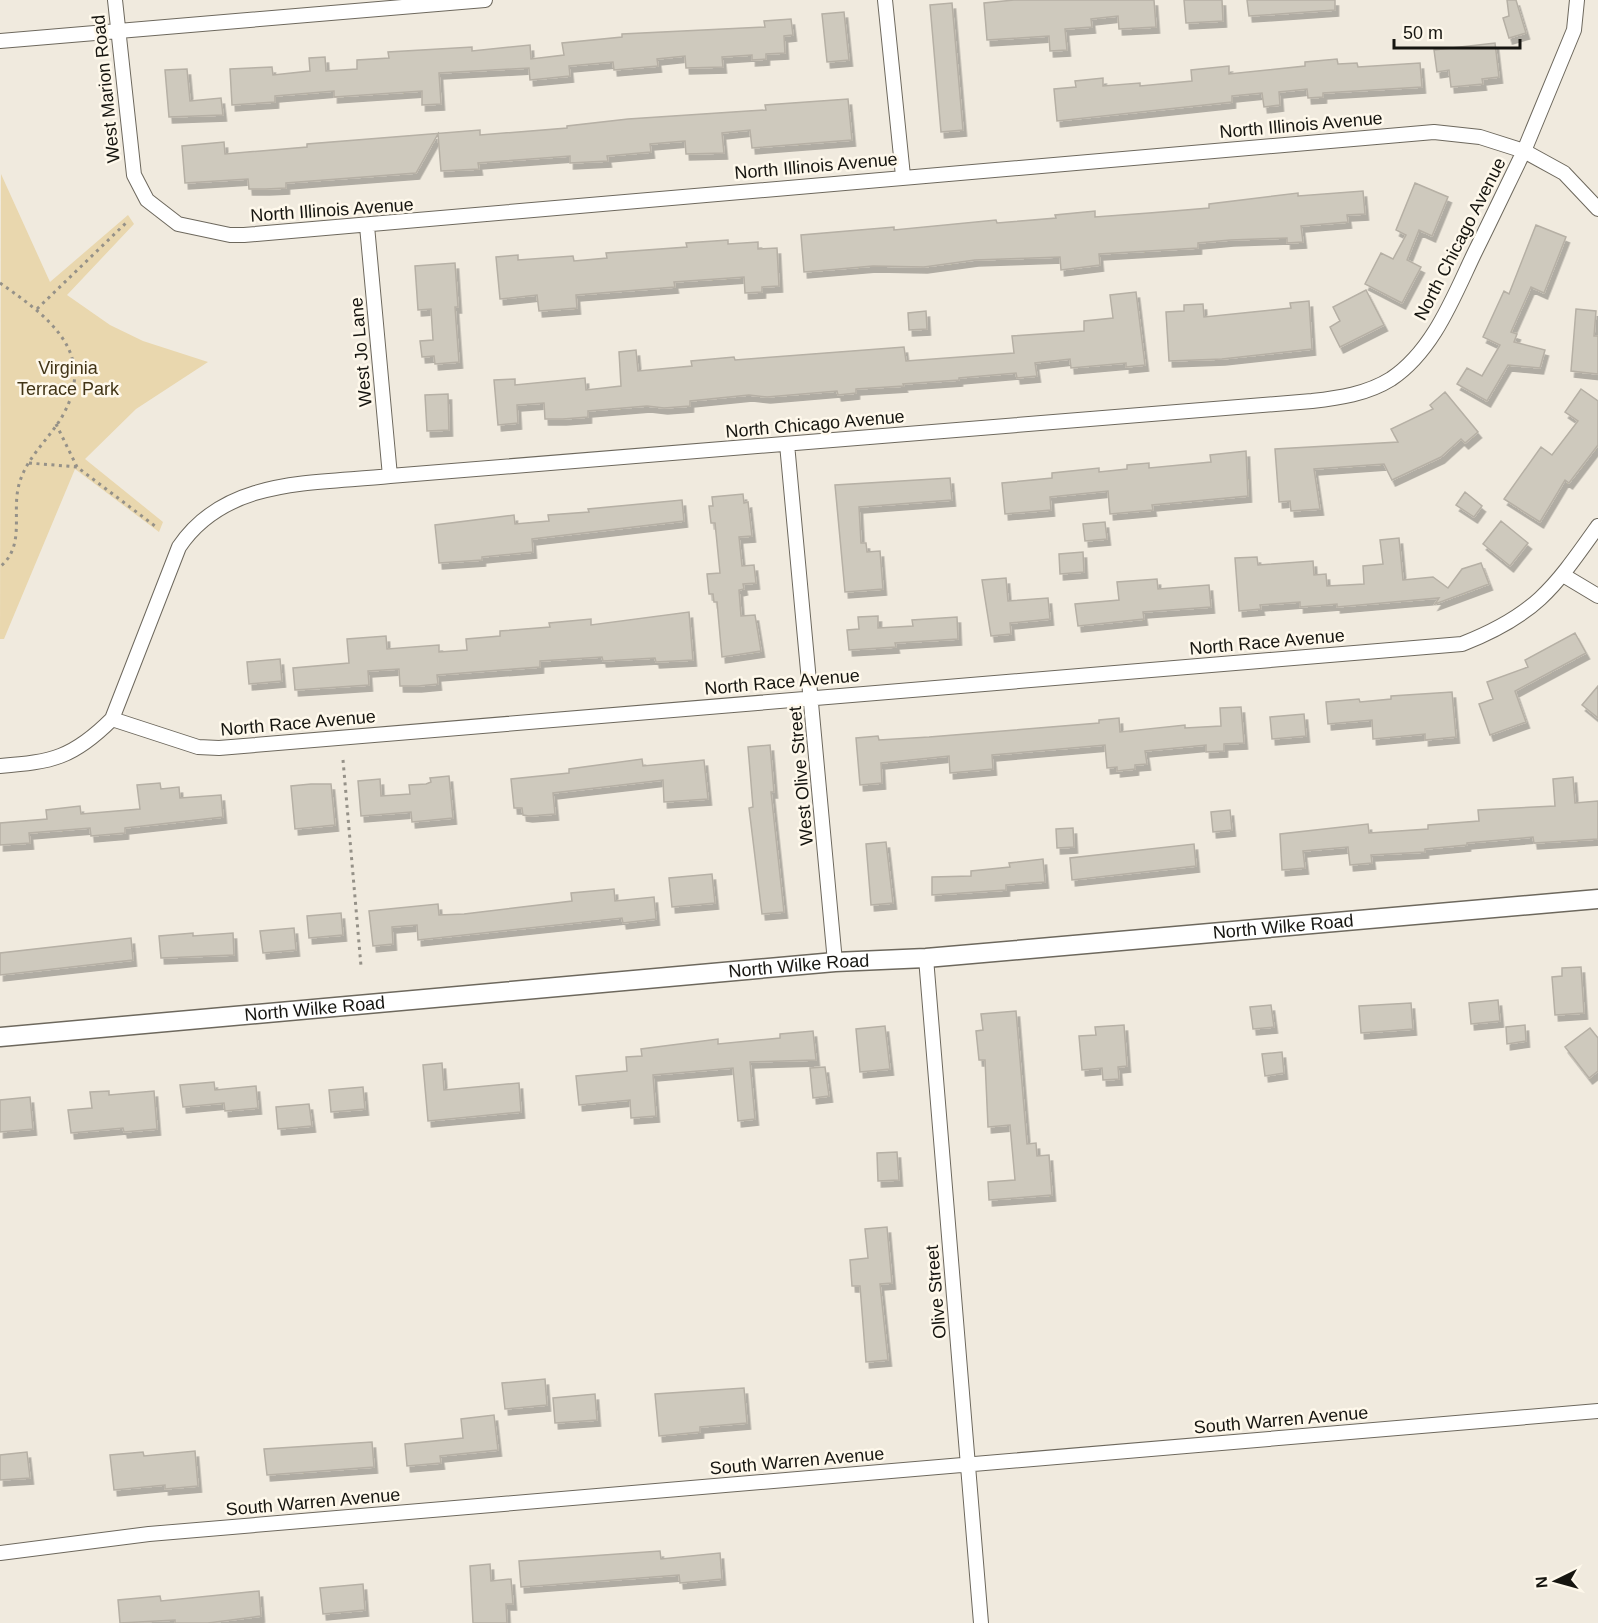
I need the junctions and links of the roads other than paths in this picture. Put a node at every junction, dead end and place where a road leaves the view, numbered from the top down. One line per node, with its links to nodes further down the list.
1 (115, 0): 5 (street, West Marion Road)
2 (485, 0): 5 (street)
3 (885, 0): 9 (street)
4 (1577, 0): 7 (street, North Chicago Avenue)
5 (118, 31): 6 (street); 8 (street, West Marion Road)
6 (0, 42)
7 (1524, 151): 9 (street, North Illinois Avenue); 10 (street, North Illinois Avenue); 12 (street, North Chicago Avenue)
8 (134, 175): 11 (street, North Illinois Avenue)
9 (903, 176): 11 (street, North Illinois Avenue)
10 (1598, 209)
11 (368, 226): 13 (street, West Jo Lane)
12 (787, 444): 13 (street, North Chicago Avenue); 17 (street, West Olive Street)
13 (390, 476): 18 (street, North Chicago Avenue)
14 (1598, 526): 15 (street, North Race Avenue)
15 (1563, 575): 16 (street); 17 (street, North Race Avenue)
16 (1598, 596)
17 (813, 698): 18 (street, North Race Avenue); 22 (street, West Olive Street)
18 (112, 719): 19 (street)
19 (0, 766)
20 (1598, 898): 21 (street, North Wilke Road)
21 (926, 958): 22 (street, North Wilke Road); 25 (street, Olive Street)
22 (836, 962): 23 (street, North Wilke Road)
23 (0, 1037)
24 (1598, 1411): 25 (street, South Warren Avenue)
25 (968, 1465): 26 (street, South Warren Avenue); 27 (street, Olive Street)
26 (0, 1553)
27 (981, 1623)

